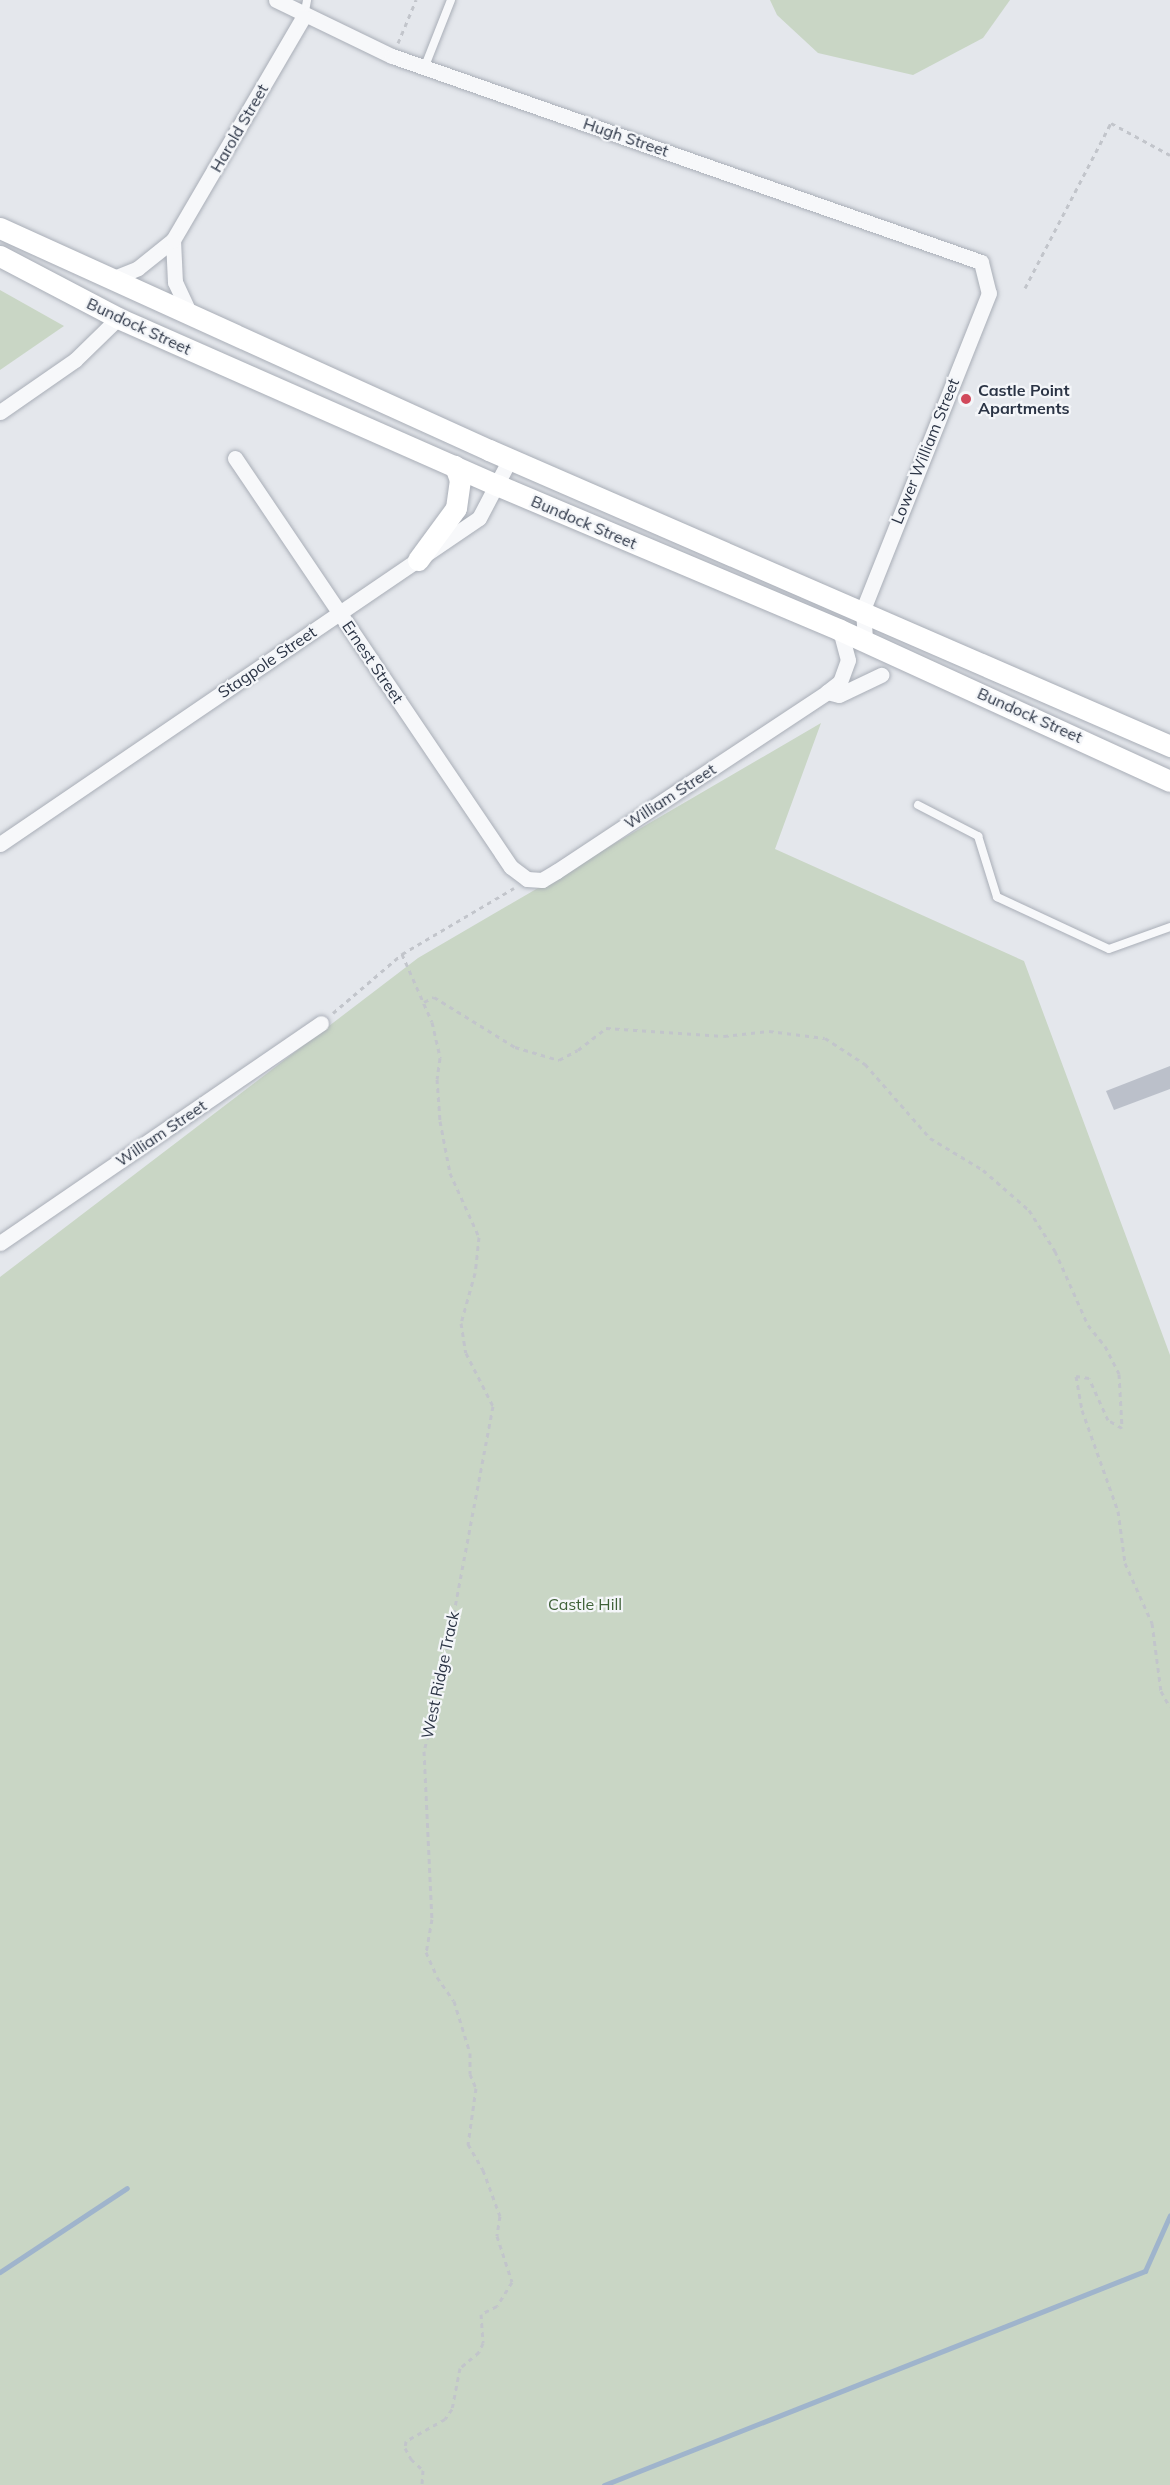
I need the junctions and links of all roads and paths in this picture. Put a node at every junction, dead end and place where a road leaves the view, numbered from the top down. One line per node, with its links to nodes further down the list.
1 (276, 0): 5 (street, Hugh Street)
2 (307, 0): 5 (lane)
3 (416, 0): 6 (path)
4 (451, 0): 7 (lane)
5 (304, 16): 6 (street, Hugh Street); 10 (street, Harold Street)
6 (392, 56): 7 (street, Hugh Street)
7 (425, 66): 12 (street, Hugh Street)
8 (1170, 155): 14 (path)
9 (0, 228): 13 (main road, Bundock Street)
10 (173, 240): 13 (street, Harold Street); 15 (street)
11 (0, 256): 16 (main road, Bundock Street)
12 (981, 262): 23 (street, Lower William Street)
13 (109, 280): 15 (main road, Bundock Street)
14 (1025, 288)
15 (191, 317): 19 (main road, Bundock Street)
16 (118, 318): 17 (street); 20 (main road, Bundock Street)
17 (0, 412)
18 (235, 458): 24 (street, Ernest Street)
19 (510, 459): 21 (street, Stagpole Street); 23 (main road, Bundock Street)
20 (455, 466): 21 (main road, Bundock Street); 22 (main road)
21 (497, 485): 22 (street, Stagpole Street); 25 (main road, Bundock Street)
22 (418, 560): 24 (street, Stagpole Street)
23 (863, 610): 26 (street, Lower William Street); 29 (main road, Bundock Street)
24 (340, 613): 32 (street, Stagpole Street); 33 (street, Ernest Street)
25 (840, 630): 26 (main road, Bundock Street); 28 (street, William Street)
26 (865, 641): 30 (main road, Bundock Street)
27 (881, 675): 28 (street, William Street)
28 (827, 692): 33 (street, William Street)
29 (1170, 746)
30 (1170, 781)
31 (918, 805): 34 (lane)
32 (0, 844)
33 (542, 880): 35 (path)
34 (1170, 927)
35 (402, 954): 36 (path, West Ridge Track); 37 (path)
36 (424, 1002): 39 (path); 40 (path, West Ridge Track)
37 (321, 1023): 38 (street, William Street)
38 (0, 1243)
39 (1170, 1707)
40 (422, 2485)

